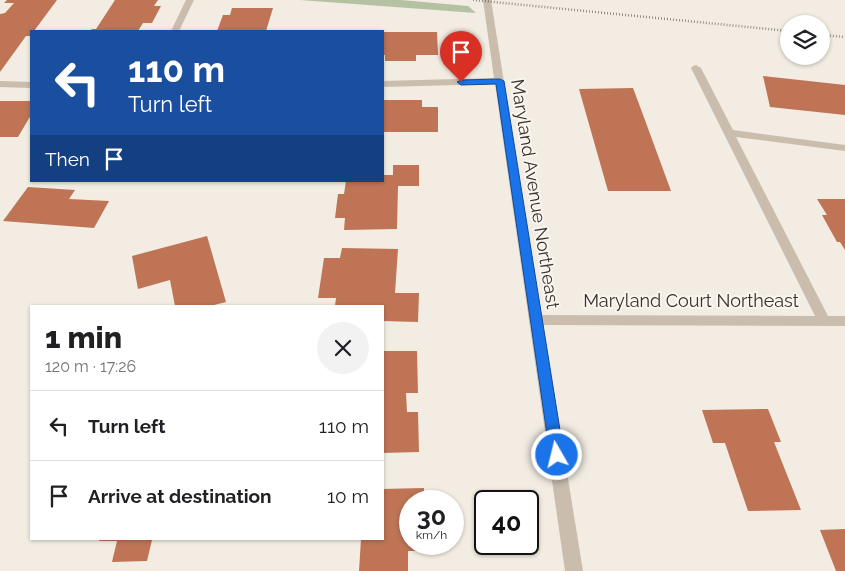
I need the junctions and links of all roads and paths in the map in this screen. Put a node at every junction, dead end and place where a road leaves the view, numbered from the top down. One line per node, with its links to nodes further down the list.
1 (190, 0): 3 (street)
2 (487, 0): 5 (street, Maryland Avenue Northeast)
3 (175, 30)
4 (696, 68): 9 (street)
5 (500, 81): 7 (street); 11 (street, Maryland Avenue Northeast)
6 (0, 84): 8 (street)
7 (384, 84)
8 (30, 85)
9 (729, 133): 10 (street); 12 (street)
10 (845, 148)
11 (537, 320): 12 (street, Maryland Court Northeast); 14 (street, Maryland Avenue Northeast)
12 (824, 320): 13 (street, Maryland Court Northeast)
13 (845, 320)
14 (574, 571)

